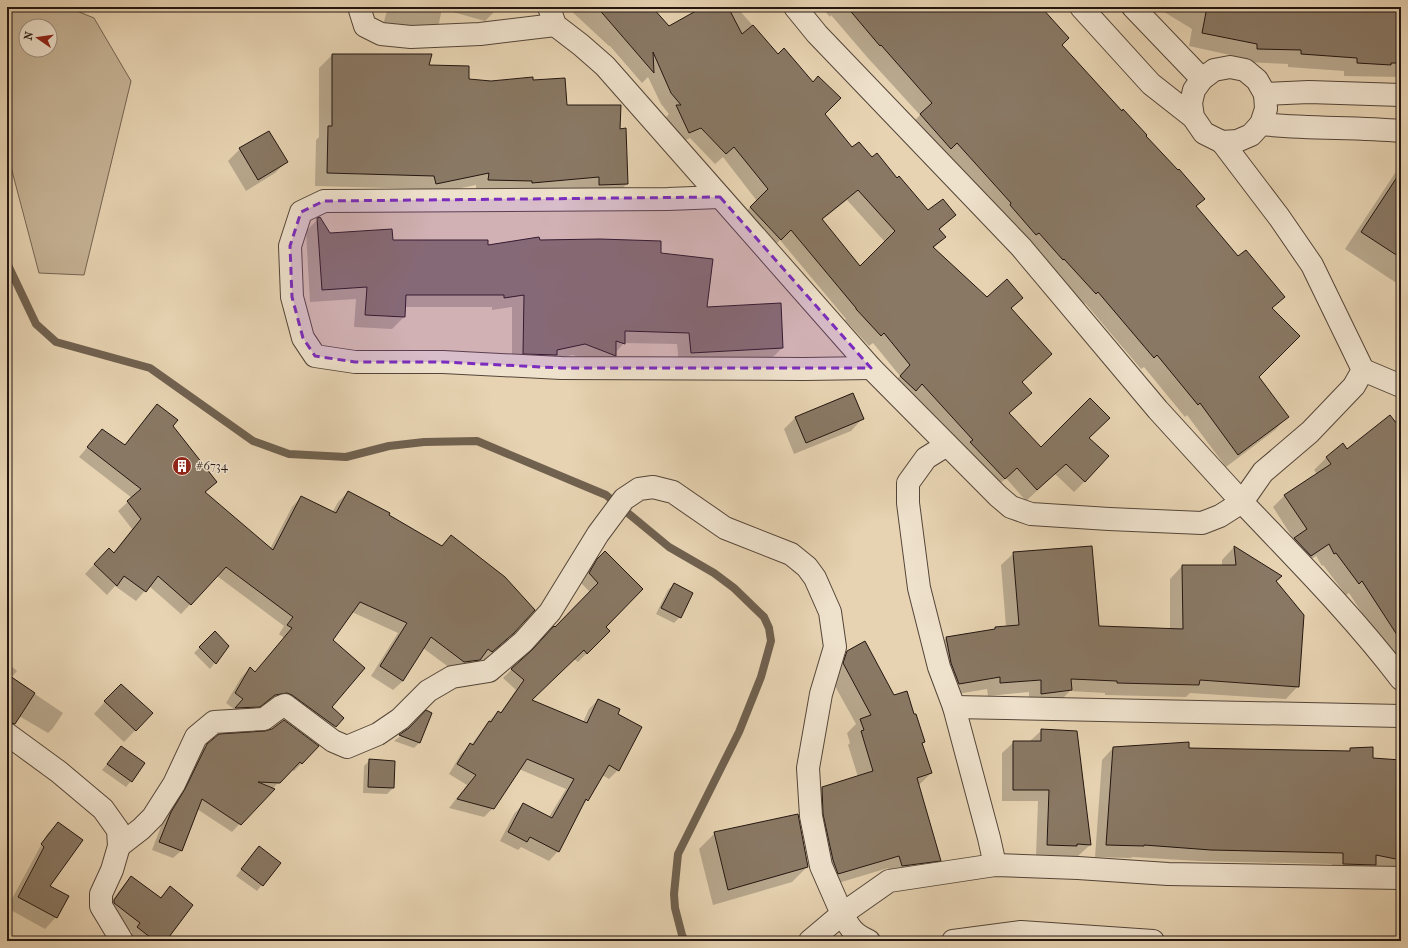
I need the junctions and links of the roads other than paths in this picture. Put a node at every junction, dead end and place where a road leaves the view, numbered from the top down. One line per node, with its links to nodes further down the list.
1 (359, 7): 5 (street)
2 (795, 7): 18 (street)
3 (1081, 7): 9 (street)
4 (1133, 7): 6 (street)
5 (552, 16): 13 (street)
6 (1202, 79): 7 (street); 9 (street)
7 (1265, 94): 8 (street); 10 (street)
8 (1401, 95)
9 (1193, 117): 12 (street)
10 (1261, 124): 11 (street); 12 (street)
11 (1401, 131)
12 (1222, 142): 15 (street)
13 (720, 197): 14 (street); 14 (street)
14 (871, 368): 17 (street)
15 (1363, 370): 16 (street); 18 (street)
16 (1401, 386)
17 (947, 446): 18 (street); 20 (street)
18 (1242, 502): 19 (street)
19 (1401, 679)
20 (954, 707): 21 (street); 24 (street)
21 (1401, 716)
22 (7, 734): 23 (street)
23 (119, 846): 26 (street); 27 (street)
24 (995, 864): 25 (street); 26 (street)
25 (1401, 878)
26 (842, 914): 28 (street); 29 (street)
27 (122, 941)
28 (810, 941)
29 (869, 941)
30 (953, 941): 31 (street)
31 (1153, 941)

